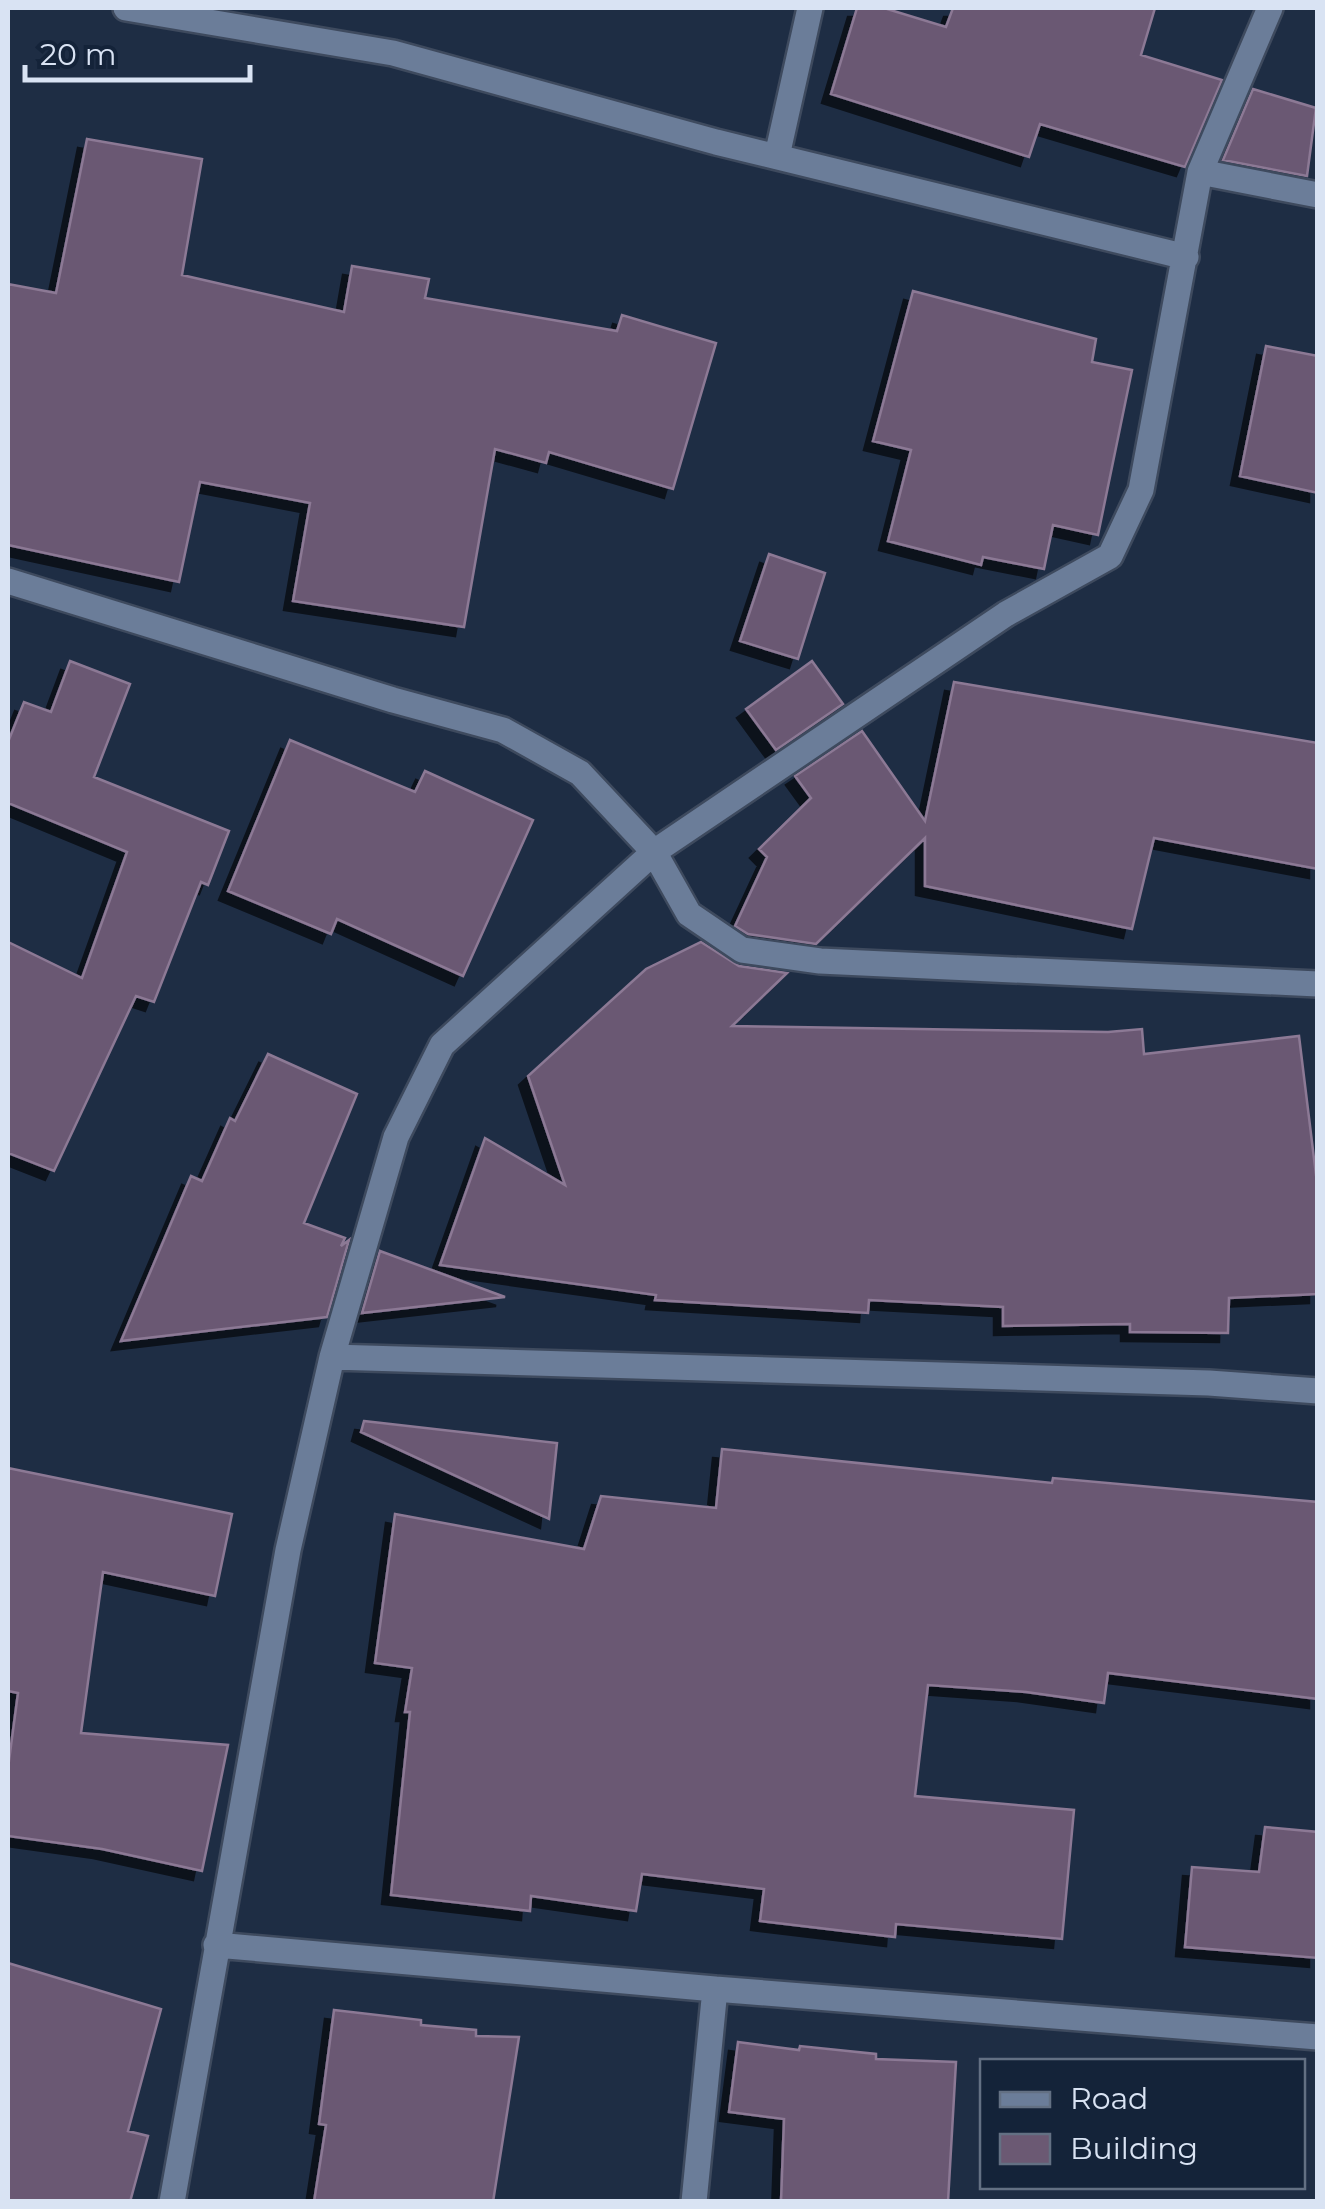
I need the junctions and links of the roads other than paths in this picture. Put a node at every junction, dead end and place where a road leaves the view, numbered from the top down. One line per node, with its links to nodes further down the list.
1 (126, 8): 4 (street)
2 (810, 8): 4 (street)
3 (1270, 8): 5 (street)
4 (777, 156): 7 (street)
5 (1200, 172): 6 (street); 7 (street)
6 (1318, 195)
7 (1186, 256): 9 (street)
8 (8, 580): 9 (street)
9 (654, 852): 10 (street); 11 (street)
10 (1318, 984)
11 (332, 1357): 12 (street); 13 (street)
12 (1318, 1391)
13 (216, 1945): 14 (street); 16 (street)
14 (715, 1989): 15 (street); 17 (street)
15 (1318, 2037)
16 (172, 2202)
17 (694, 2202)

